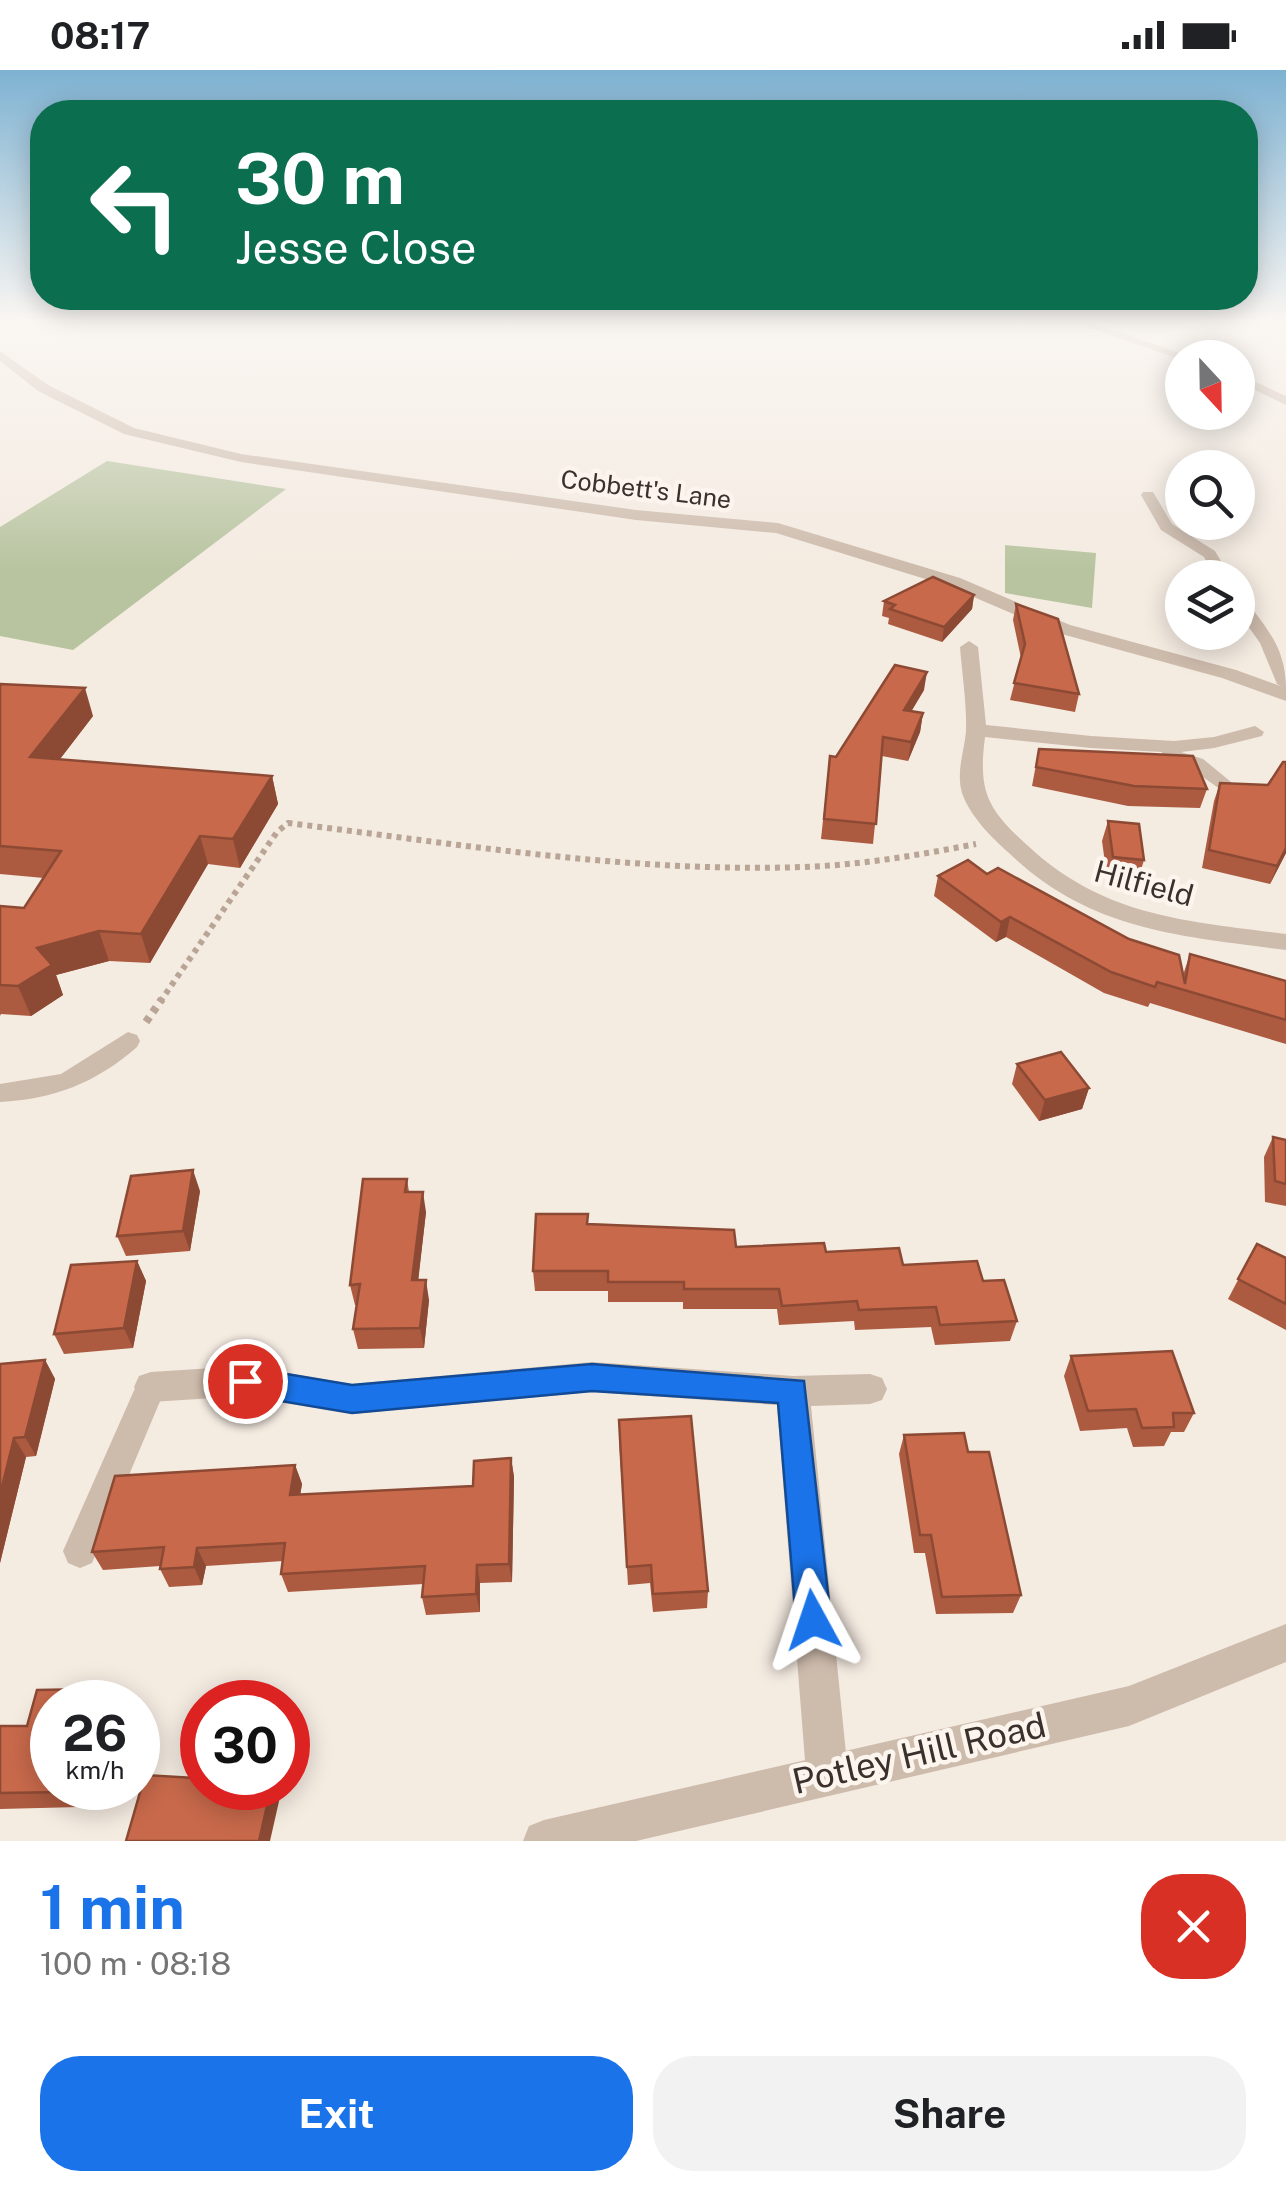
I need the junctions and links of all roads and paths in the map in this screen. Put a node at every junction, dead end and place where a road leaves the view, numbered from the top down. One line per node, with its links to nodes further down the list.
1 (75, 404): 7 (street, Cobbett's Lane)
2 (1148, 495): 3 (lane)
3 (1213, 560)
4 (1255, 625): 6 (lane)
5 (969, 647): 8 (street, Hilfield)
6 (1286, 684)
7 (1286, 695)
8 (976, 730): 10 (street); 13 (street, Hilfield)
9 (1255, 732): 11 (lane)
10 (1092, 742): 11 (lane)
11 (1157, 749): 12 (lane)
12 (1224, 786)
13 (1005, 837): 14 (street, Hilfield); 15 (path)
14 (1286, 942)
15 (128, 1041): 16 (lane)
16 (0, 1094)
17 (151, 1387): 19 (street); 20 (lane)
18 (870, 1389): 19 (street)
19 (793, 1390): 22 (street)
20 (80, 1552)
21 (1286, 1643): 22 (street, Potley Hill Road)
22 (827, 1774): 23 (street, Potley Hill Road)
23 (544, 1841)

